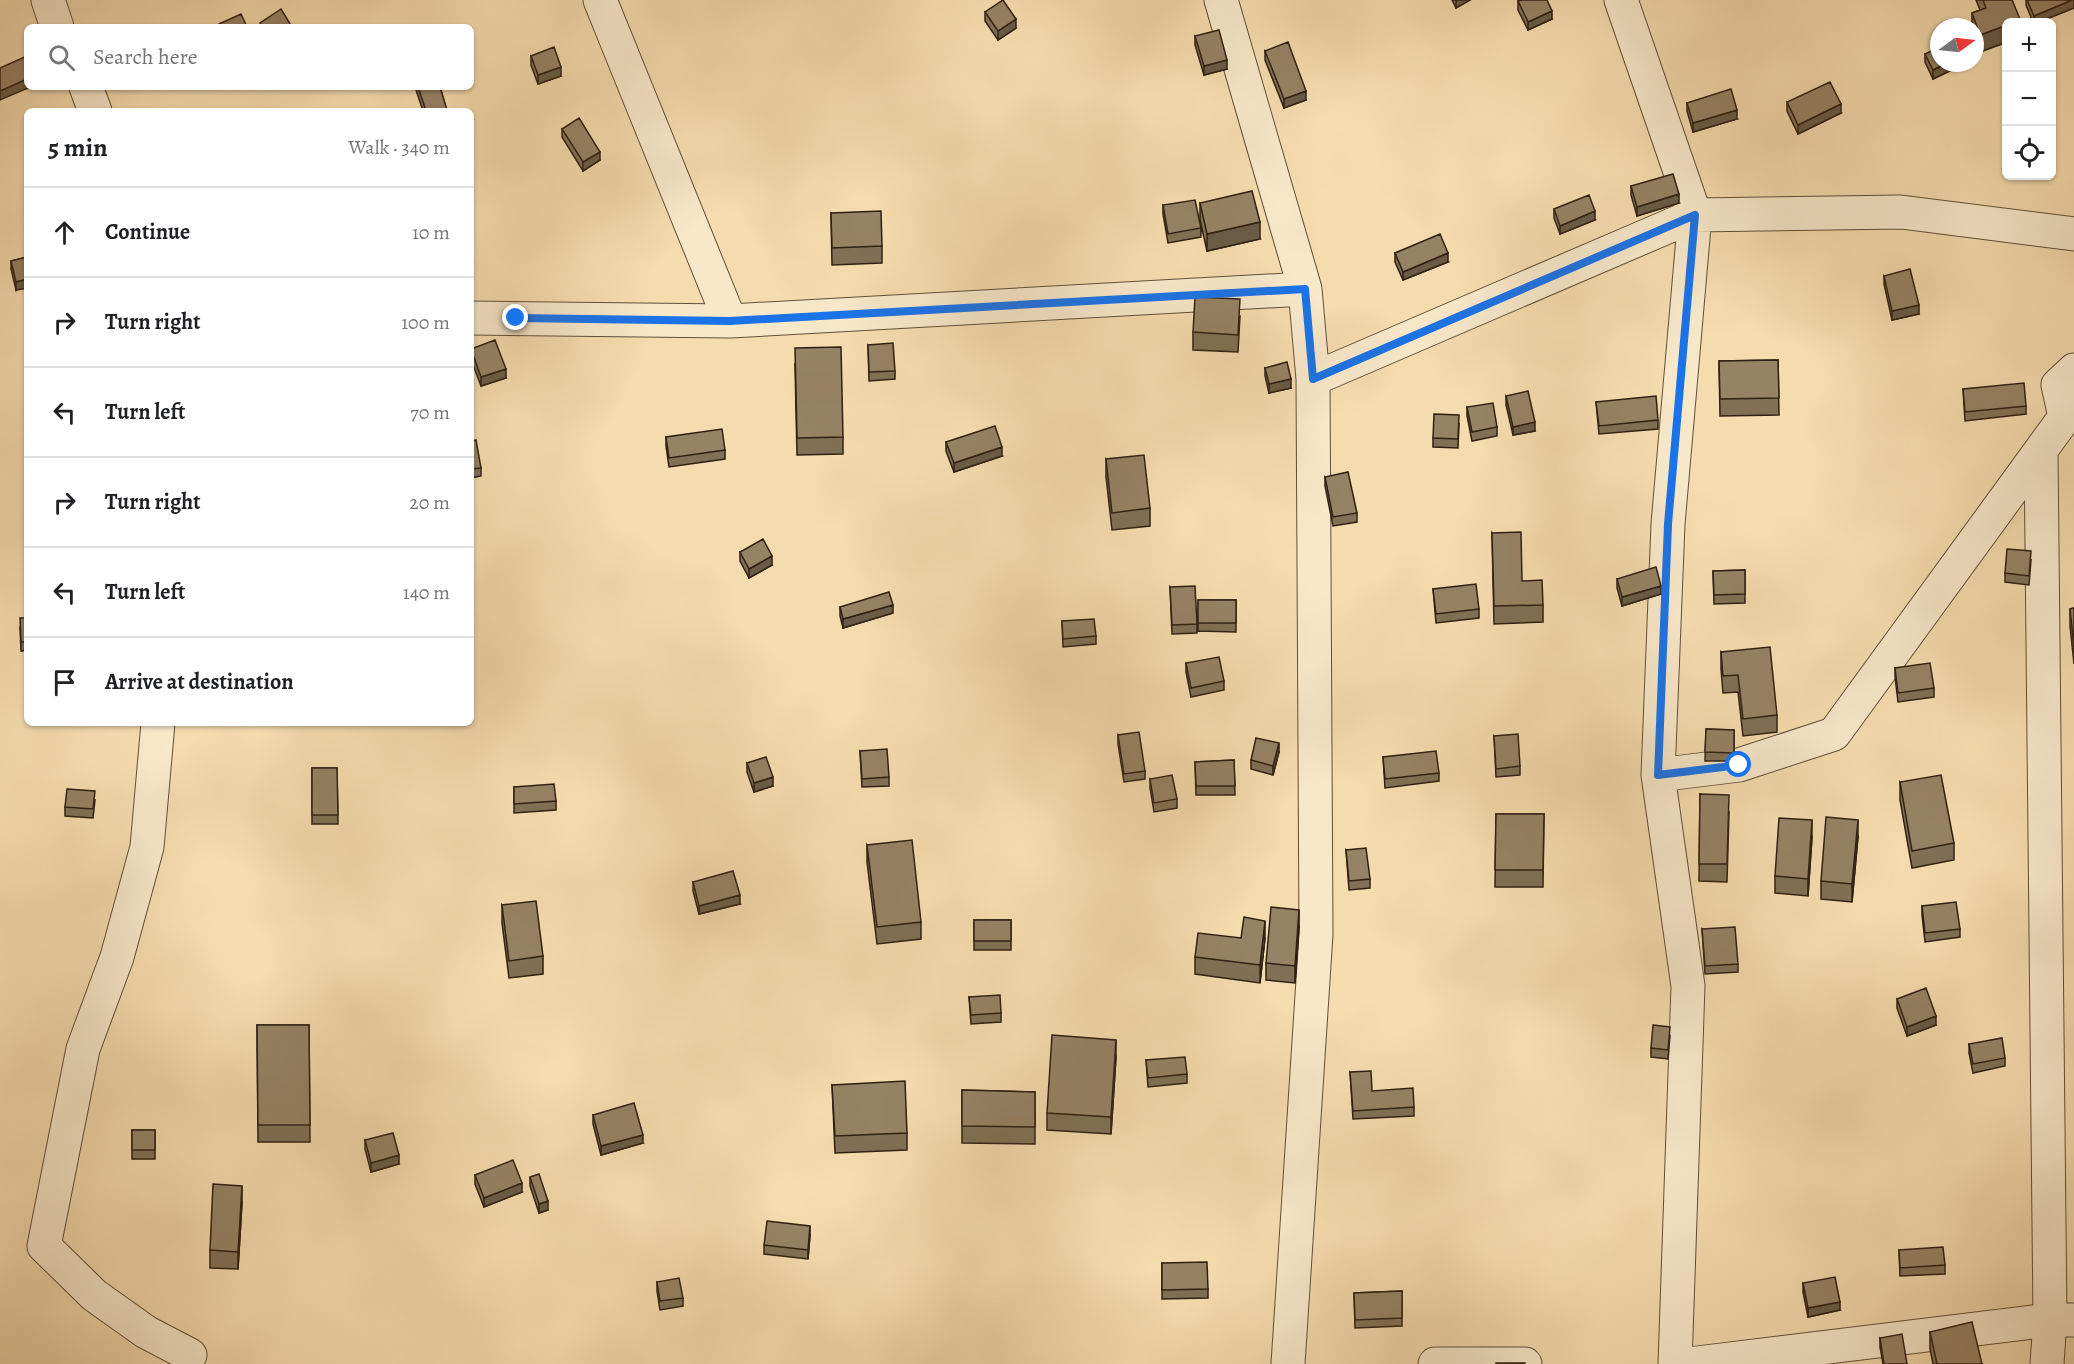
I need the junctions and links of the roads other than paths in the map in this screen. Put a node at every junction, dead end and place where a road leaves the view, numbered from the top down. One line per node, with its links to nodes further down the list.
1 (48, 0): 5 (street)
2 (600, 0): 12 (street)
3 (1221, 0): 10 (street)
4 (1621, 0): 8 (street)
5 (56, 24)
6 (87, 90): 7 (street)
7 (94, 108)
8 (1695, 215): 9 (street); 14 (street); 17 (street)
9 (2074, 234)
10 (1305, 289): 12 (street); 14 (street)
11 (474, 318): 12 (street)
12 (730, 321)
13 (2074, 370): 15 (street)
14 (1313, 379): 20 (street)
15 (2041, 451): 17 (street); 18 (street)
16 (158, 726): 19 (street)
17 (1658, 775): 23 (street)
18 (2062, 1320): 24 (street); 25 (street)
19 (198, 1361)
20 (1288, 1364)
21 (1435, 1364): 22 (street)
22 (1525, 1364)
23 (1676, 1364)
24 (1689, 1364)
25 (2047, 1364)

